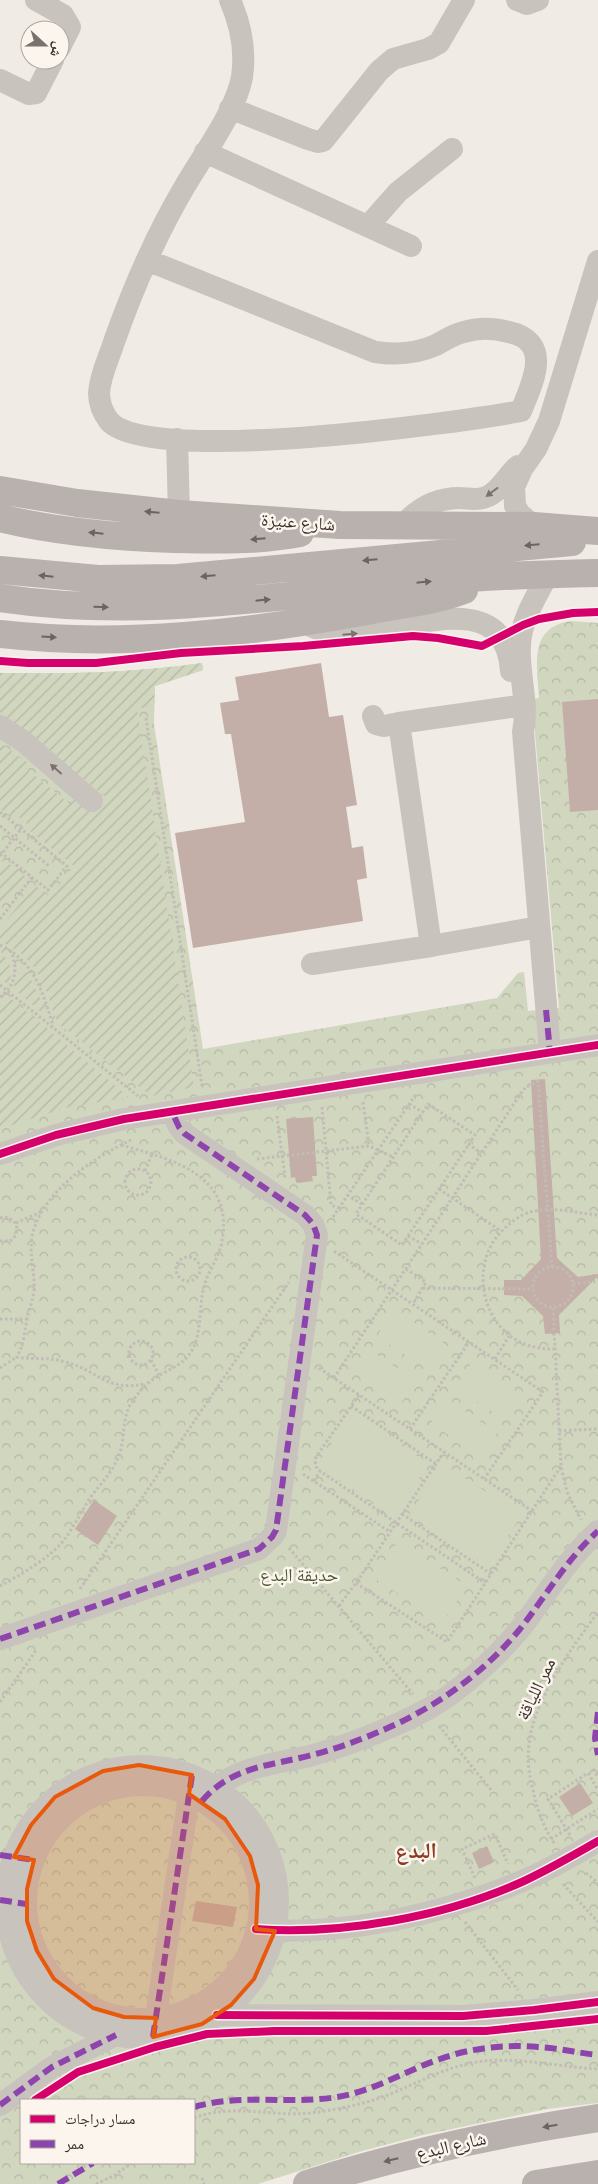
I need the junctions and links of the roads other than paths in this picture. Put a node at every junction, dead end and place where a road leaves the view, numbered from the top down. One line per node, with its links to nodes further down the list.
1 (36, 0): 6 (street)
2 (230, 0): 9 (street)
3 (464, 0): 9 (street)
4 (517, 0): 5 (street)
5 (538, 0)
6 (66, 20)
7 (48, 70): 8 (street)
8 (0, 80)
9 (230, 108): 11 (street)
10 (452, 149): 12 (street)
11 (205, 152): 12 (street); 14 (street)
12 (368, 226): 13 (street)
13 (411, 246)
14 (147, 260): 16 (street); 18 (street)
15 (598, 261): 17 (street)
16 (521, 411): 17 (street); 18 (street)
17 (549, 421): 19 (street)
18 (177, 439): 23 (street)
19 (528, 460): 26 (street, one-way to 26); 27 (street)
20 (0, 474): 22 (main road)
21 (0, 490): 22 (main road, شارع عنيزة)
22 (77, 503): 23 (main road, شارع عنيزة, one-way to 22)
23 (179, 514): 25 (main road, شارع عنيزة)
24 (0, 518): 25 (main road, one-way to 24)
25 (340, 525): 26 (main road, شارع عنيزة)
26 (402, 526): 27 (main road, شارع عنيزة)
27 (534, 526): 28 (main road, شارع عنيزة)
28 (598, 531)
29 (598, 539): 30 (main road, one-way to 30)
30 (0, 570)
31 (598, 572): 32 (main road)
32 (548, 574): 33 (main road); 37 (street)
33 (491, 577): 34 (main road, one-way to 33); 35 (main road)
34 (0, 598)
35 (304, 622): 36 (main road, one-way to 35); 37 (street, one-way to 37)
36 (0, 634)
37 (519, 706): 39 (street); 42 (street)
38 (373, 716): 39 (street)
39 (399, 723): 43 (street)
40 (0, 726): 41 (street, one-way to 40)
41 (92, 801)
42 (539, 927): 43 (street); 46 (street)
43 (431, 946): 44 (street)
44 (312, 964)
45 (598, 1045): 46 (street)
46 (543, 1053): 47 (street)
47 (166, 1113): 48 (street); 50 (street)
48 (0, 1154)
49 (596, 1533): 51 (street)
50 (0, 1639)
51 (200, 1789): 53 (street); 55 (street); 58 (street)
52 (574, 1855): 55 (street)
53 (16, 1858): 54 (street)
54 (11, 1902): 58 (street); 59 (street)
55 (265, 1930): 57 (street); 58 (street)
56 (598, 2002): 57 (street)
57 (217, 2015): 58 (street)
58 (154, 2028): 59 (street)
59 (116, 2035): 60 (street)
60 (0, 2105)
61 (598, 2118): 63 (main road, شارع البدع, one-way to 63)
62 (598, 2174): 64 (main road)
63 (307, 2184)
64 (536, 2184)

